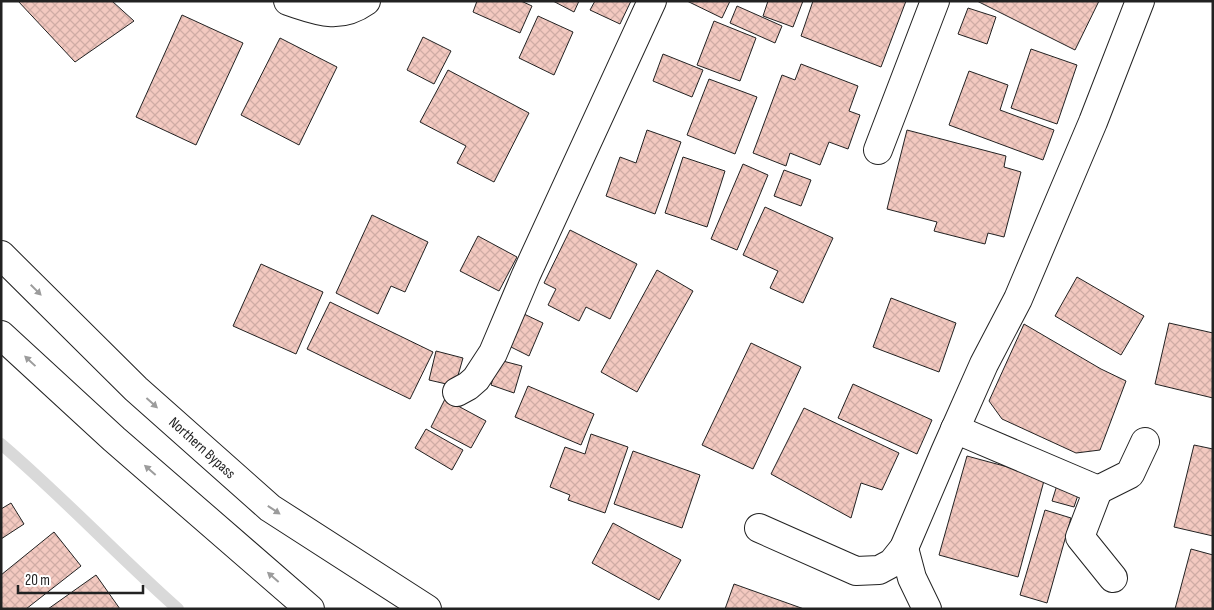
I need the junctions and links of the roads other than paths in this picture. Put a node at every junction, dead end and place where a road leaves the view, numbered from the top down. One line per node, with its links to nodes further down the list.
1 (288, 1): 2 (main road)
2 (366, 1)
3 (652, 1): 9 (main road)
4 (935, 1): 6 (main road)
5 (1140, 1): 10 (main road)
6 (878, 150)
7 (1, 255): 17 (main road, Northern Bypass, one-way to 17)
8 (1, 335): 16 (main road, one-way to 8)
9 (458, 392)
10 (955, 429): 12 (main road); 14 (main road)
11 (1144, 442): 12 (main road)
12 (1098, 490): 15 (main road)
13 (759, 528): 14 (main road)
14 (904, 548): 18 (main road)
15 (1114, 578)
16 (310, 609)
17 (427, 609)
18 (927, 609)

